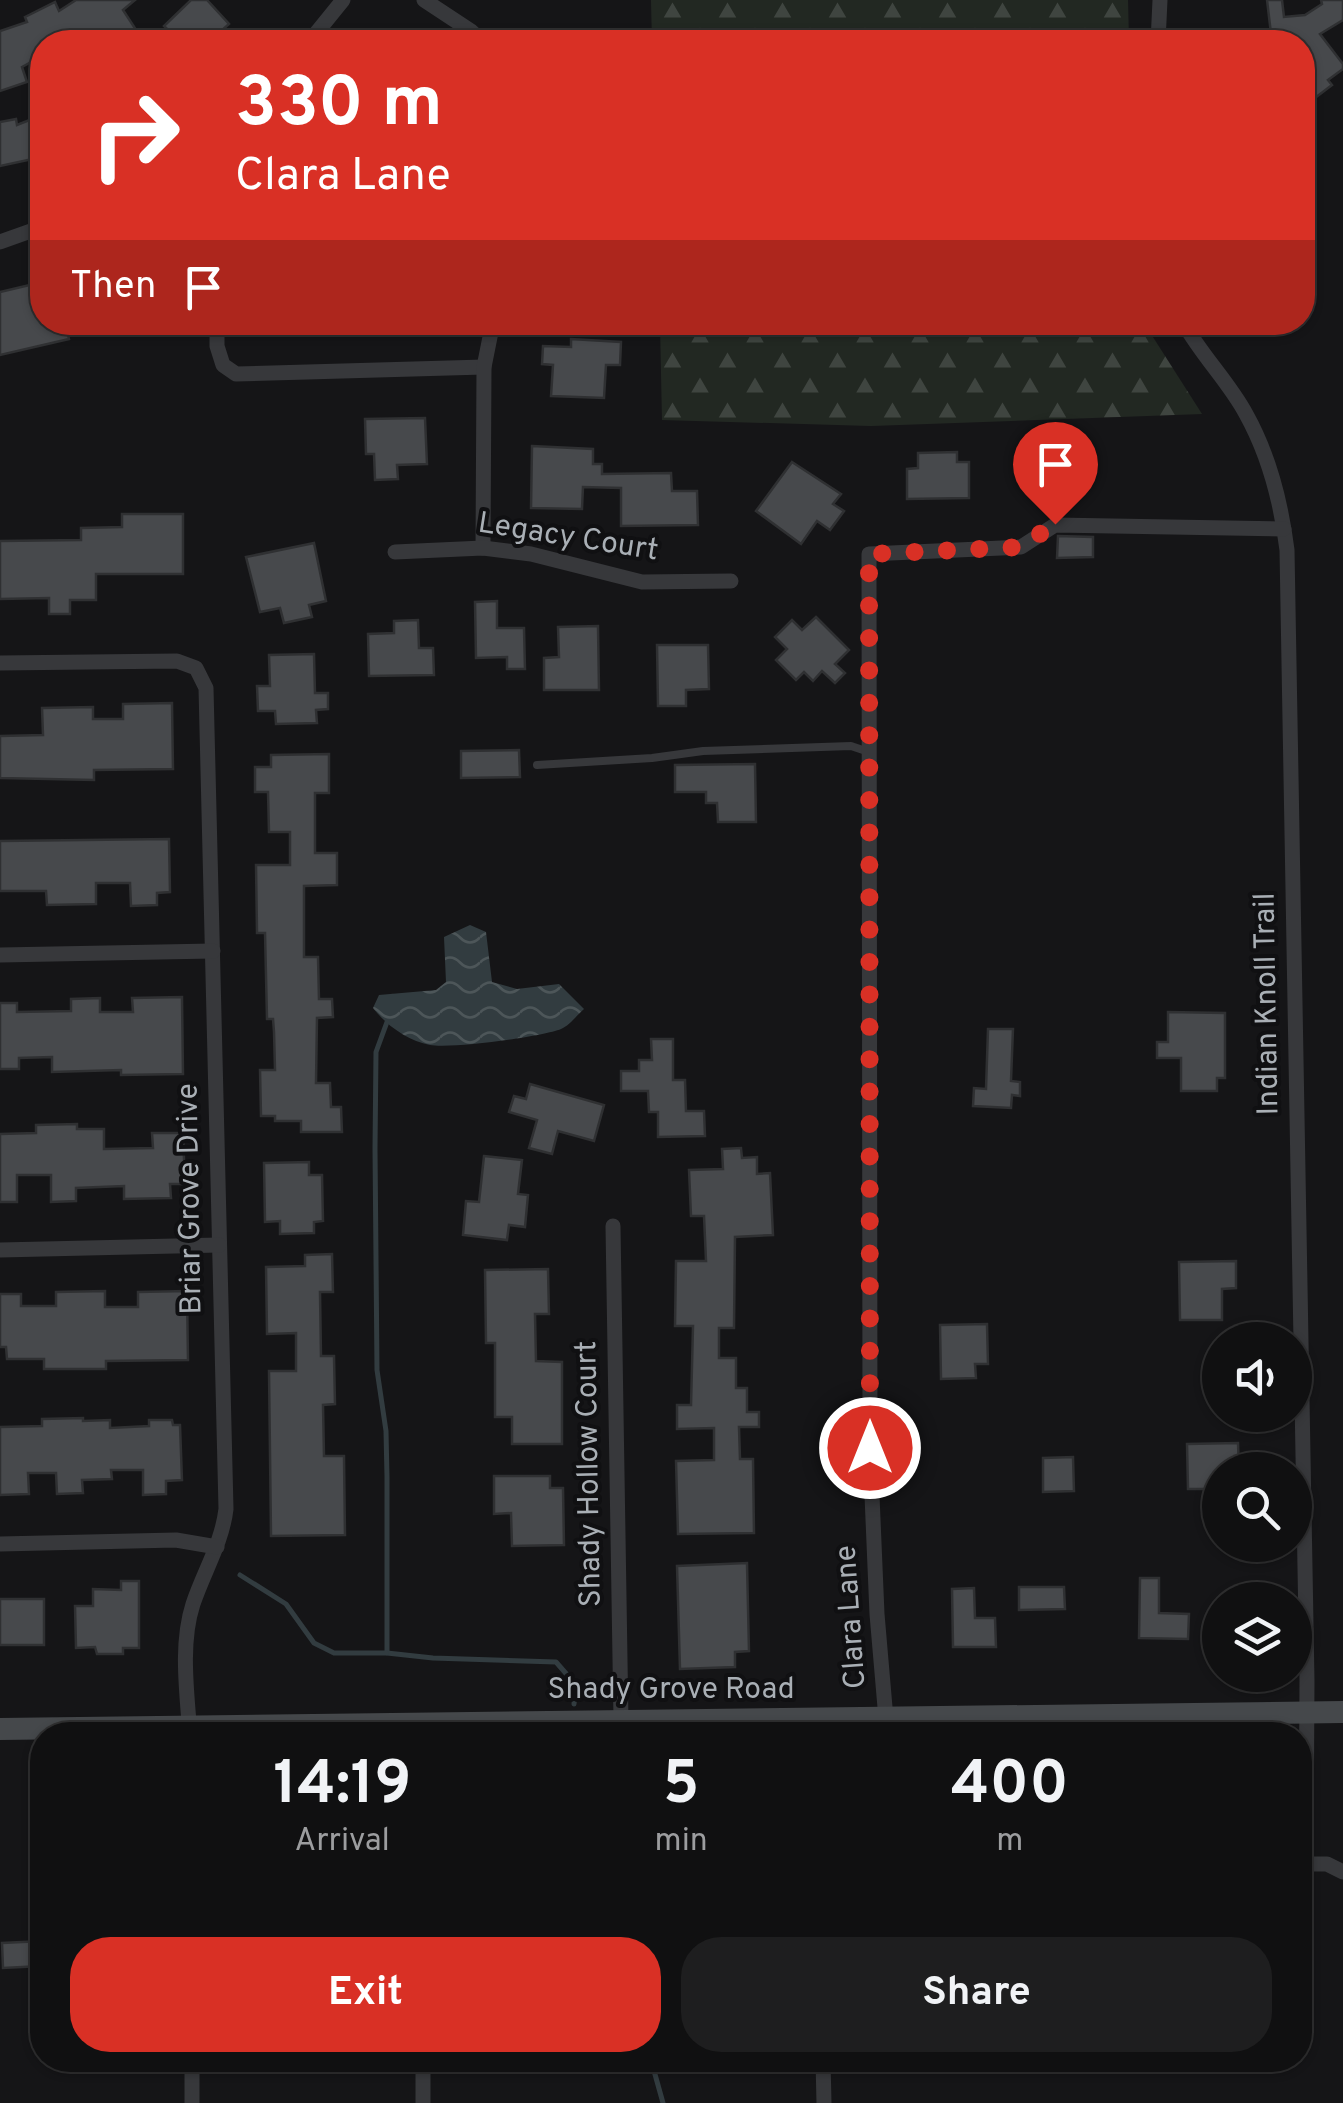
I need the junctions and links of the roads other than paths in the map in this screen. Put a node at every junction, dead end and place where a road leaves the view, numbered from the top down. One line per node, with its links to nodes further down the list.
1 (342, 0): 4 (street)
2 (424, 0): 5 (street)
3 (1160, 0): 6 (street)
4 (319, 30)
5 (472, 30)
6 (1159, 30)
7 (30, 231): 8 (street)
8 (0, 242)
9 (217, 335): 12 (street)
10 (490, 335): 12 (street)
11 (1192, 335): 13 (street, Indian Knoll Trail)
12 (484, 368): 14 (street)
13 (1284, 529): 18 (street, Clara Lane); 27 (street, Indian Knoll Trail)
14 (483, 548): 15 (street, Legacy Court); 16 (street, Legacy Court)
15 (396, 552)
16 (731, 582)
17 (0, 664): 20 (street, Briar Grove Drive)
18 (869, 752): 19 (lane); 29 (street, Clara Lane)
19 (537, 765)
20 (213, 951): 21 (street); 23 (street, Briar Grove Drive)
21 (0, 955)
22 (613, 1226): 30 (street, Shady Hollow Court)
23 (219, 1245): 24 (street); 26 (street, Briar Grove Drive)
24 (0, 1250)
25 (0, 1544): 26 (street)
26 (217, 1547): 31 (street, Briar Grove Drive)
27 (1305, 1712): 28 (street, Shady Grove Road); 29 (street, Shady Grove Road); 35 (street, Indian Knoll Trail)
28 (1343, 1712)
29 (886, 1719): 34 (street, Shady Grove Road)
30 (621, 1720): 32 (street, Shady Grove Road); 33 (street, Shady Grove Road)
31 (189, 1722)
32 (577, 1722)
33 (679, 1722)
34 (862, 1722)
35 (1305, 1722)
36 (0, 1729): 37 (street, Shady Grove Road)
37 (30, 1729)
38 (1312, 1864): 39 (street)
39 (1343, 1872)
40 (192, 2072): 43 (street)
41 (423, 2072): 44 (street)
42 (823, 2072): 45 (street)
43 (192, 2103)
44 (423, 2103)
45 (824, 2103)

